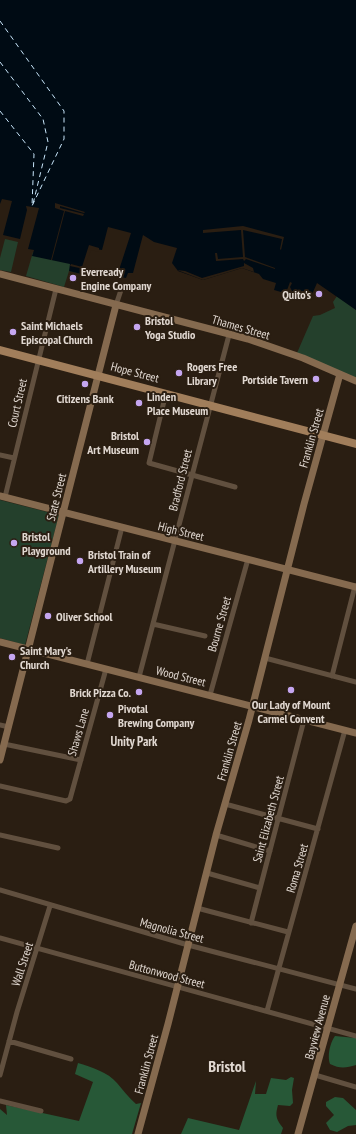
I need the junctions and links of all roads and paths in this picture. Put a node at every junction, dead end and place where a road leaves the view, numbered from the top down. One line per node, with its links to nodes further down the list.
1 (0, 276): 3 (street, Thames Street)
2 (122, 286): 4 (street, State Street)
3 (56, 289): 4 (street, Thames Street); 7 (street, Court Street)
4 (116, 305): 5 (street, Thames Street); 9 (street, State Street)
5 (229, 335): 8 (street, Thames Street); 12 (street, Bradford Street)
6 (0, 350): 7 (main road, Hope Street)
7 (38, 359): 9 (main road, Hope Street); 16 (street, Court Street)
8 (340, 374): 10 (street, Thames Street); 13 (street, Franklin Street)
9 (98, 375): 11 (main road, Hope Street); 20 (street, State Street)
10 (356, 381)
11 (166, 393): 12 (main road, Hope Street); 17 (street)
12 (210, 404): 13 (main road, Hope Street); 17 (street, Bradford Street)
13 (323, 435): 14 (main road, Hope Street); 24 (street, Franklin Street)
14 (356, 444)
15 (0, 455): 16 (street)
16 (14, 458): 19 (street, Court Street)
17 (192, 474): 18 (street); 22 (street, Bradford Street)
18 (235, 487)
19 (2, 496): 20 (street, High Street)
20 (64, 512): 21 (street, High Street); 29 (street, State Street)
21 (122, 527): 22 (street, High Street); 31 (street)
22 (174, 540): 23 (street, High Street); 26 (street, Bradford Street)
23 (248, 559): 24 (street, High Street); 36 (street, Bourne Street)
24 (288, 569): 25 (street, High Street); 30 (street, Franklin Street)
25 (355, 587): 33 (street)
26 (153, 624): 27 (street); 34 (street, Bradford Street)
27 (205, 636)
28 (0, 642): 29 (street, Wood Street)
29 (29, 650): 31 (street, Wood Street); 40 (street, State Street)
30 (265, 658): 33 (street); 37 (street, Franklin Street)
31 (87, 664): 32 (street, Wood Street)
32 (106, 669): 34 (street, Wood Street); 45 (street, Shaws Lane)
33 (332, 676): 35 (street)
34 (139, 677): 36 (street, Wood Street)
35 (356, 682)
36 (210, 695): 37 (street, Wood Street)
37 (252, 706): 38 (street, Wood Street); 47 (street, Franklin Street)
38 (304, 720): 41 (street, Wood Street); 48 (street, Saint Elizabeth Street)
39 (0, 725): 40 (street)
40 (9, 727): 43 (street, State Street)
41 (345, 730): 42 (street, Wood Street); 49 (street, Roma Street)
42 (356, 733)
43 (4, 744): 44 (street, State Street); 45 (street)
44 (0, 760)
45 (81, 760): 46 (street, Shaws Lane)
46 (0, 786)
47 (226, 804): 48 (street); 51 (street, Franklin Street)
48 (279, 818): 49 (street); 53 (street, Saint Elizabeth Street)
49 (318, 829): 61 (street, Roma Street)
50 (0, 835): 52 (street)
51 (216, 835): 53 (street); 54 (street, Franklin Street)
52 (58, 848)
53 (270, 851): 55 (street, Saint Elizabeth Street)
54 (207, 873): 55 (street); 58 (street, Franklin Street)
55 (260, 888): 59 (street, Saint Elizabeth Street)
56 (0, 890): 57 (street, Magnolia Street)
57 (50, 906): 63 (street, Magnolia Street); 64 (street, Wall Street)
58 (197, 908): 59 (street); 63 (street, Franklin Street)
59 (251, 923): 61 (street)
60 (356, 929): 66 (street, Bayview Avenue)
61 (288, 932): 65 (street, Roma Street)
62 (0, 938): 64 (street, Buttonwood Street)
63 (188, 944): 65 (street, Magnolia Street); 67 (street, Franklin Street)
64 (37, 949): 67 (street, Buttonwood Street); 72 (street, Wall Street)
65 (279, 968): 66 (street, Magnolia Street); 69 (street, Roma Street)
66 (340, 985): 68 (street, Magnolia Street); 70 (street, Bayview Avenue)
67 (177, 988): 69 (street, Buttonwood Street); 79 (street, Franklin Street)
68 (356, 990)
69 (267, 1011): 70 (street, Buttonwood Street)
70 (328, 1029): 71 (street, Buttonwood Street); 75 (street, Bayview Avenue)
71 (356, 1036)
72 (9, 1041): 73 (street); 74 (street, Wall Street)
73 (71, 1059)
74 (0, 1075)
75 (315, 1075): 76 (street); 80 (street, Bayview Avenue)
76 (356, 1087)
77 (0, 1101): 78 (street)
78 (41, 1111)
79 (138, 1134)
80 (298, 1134)

